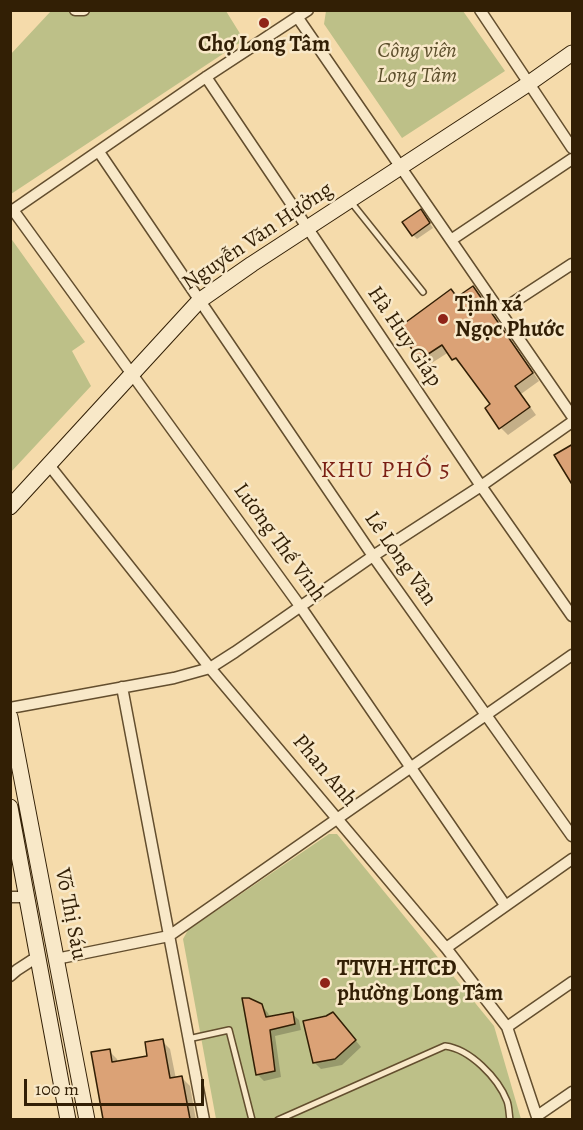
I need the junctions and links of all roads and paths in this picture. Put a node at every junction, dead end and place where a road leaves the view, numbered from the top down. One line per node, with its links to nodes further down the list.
1 (75, 10): 2 (street)
2 (84, 10)
3 (308, 10): 5 (street)
4 (480, 10): 8 (street)
5 (298, 18): 7 (street); 12 (street)
6 (573, 53): 8 (street, Nguyễn Văn Hưởng)
7 (206, 77): 10 (street); 15 (street, Hà Huy Giáp)
8 (528, 84): 9 (street); 12 (street, Nguyễn Văn Hưởng)
9 (573, 148)
10 (99, 152): 14 (street); 19 (street, Lê Long Vân)
11 (573, 159): 16 (street)
12 (401, 167): 13 (street, Nguyễn Văn Hưởng); 16 (street)
13 (350, 201): 15 (street, Nguyễn Văn Hưởng); 18 (lane)
14 (12, 211): 21 (street, Lương Thế Vinh)
15 (308, 229): 19 (street, Nguyễn Văn Hưởng); 25 (street, Hà Huy Giáp)
16 (451, 240): 20 (street)
17 (573, 264): 20 (street)
18 (423, 292)
19 (199, 301): 21 (street, Nguyễn Văn Hưởng); 27 (street, Lê Long Vân)
20 (500, 311): 22 (street)
21 (132, 372): 24 (street, Nguyễn Văn Hưởng); 28 (street, Lương Thế Vinh)
22 (573, 416)
23 (573, 422): 25 (street)
24 (49, 465): 26 (street, Nguyễn Văn Hưởng); 31 (street, Phan Anh)
25 (481, 486): 27 (street); 29 (street, Hà Huy Giáp)
26 (10, 507)
27 (373, 556): 28 (street); 34 (street, Lê Long Vân)
28 (300, 606): 31 (street); 36 (street, Lương Thế Vinh)
29 (573, 616)
30 (573, 655): 34 (street)
31 (210, 668): 32 (street); 38 (street, Phan Anh)
32 (122, 687): 33 (street); 44 (street)
33 (10, 708)
34 (488, 715): 36 (street); 39 (street, Lê Long Vân)
35 (10, 717): 47 (street, Võ Thị Sáu)
36 (410, 768): 38 (street); 43 (street, Lương Thế Vinh)
37 (10, 807): 42 (street, Võ Thị Sáu)
38 (338, 818): 44 (street); 45 (street, Phan Anh)
39 (573, 836)
40 (573, 859): 43 (street)
41 (10, 897): 42 (street)
42 (26, 897): 46 (street, Võ Thị Sáu)
43 (504, 905): 45 (street)
44 (169, 936): 47 (street); 51 (street)
45 (446, 948): 50 (street, Phan Anh)
46 (37, 957): 48 (street); 54 (street, Võ Thị Sáu)
47 (56, 958): 55 (street, Võ Thị Sáu)
48 (10, 976)
49 (573, 982): 50 (street)
50 (507, 1027): 53 (street, Phan Anh)
51 (189, 1039): 56 (street); 57 (lane)
52 (573, 1092): 53 (street)
53 (538, 1118)
54 (68, 1119)
55 (87, 1119)
56 (204, 1119)
57 (252, 1119)
58 (278, 1119): 59 (lane)
59 (510, 1119)

